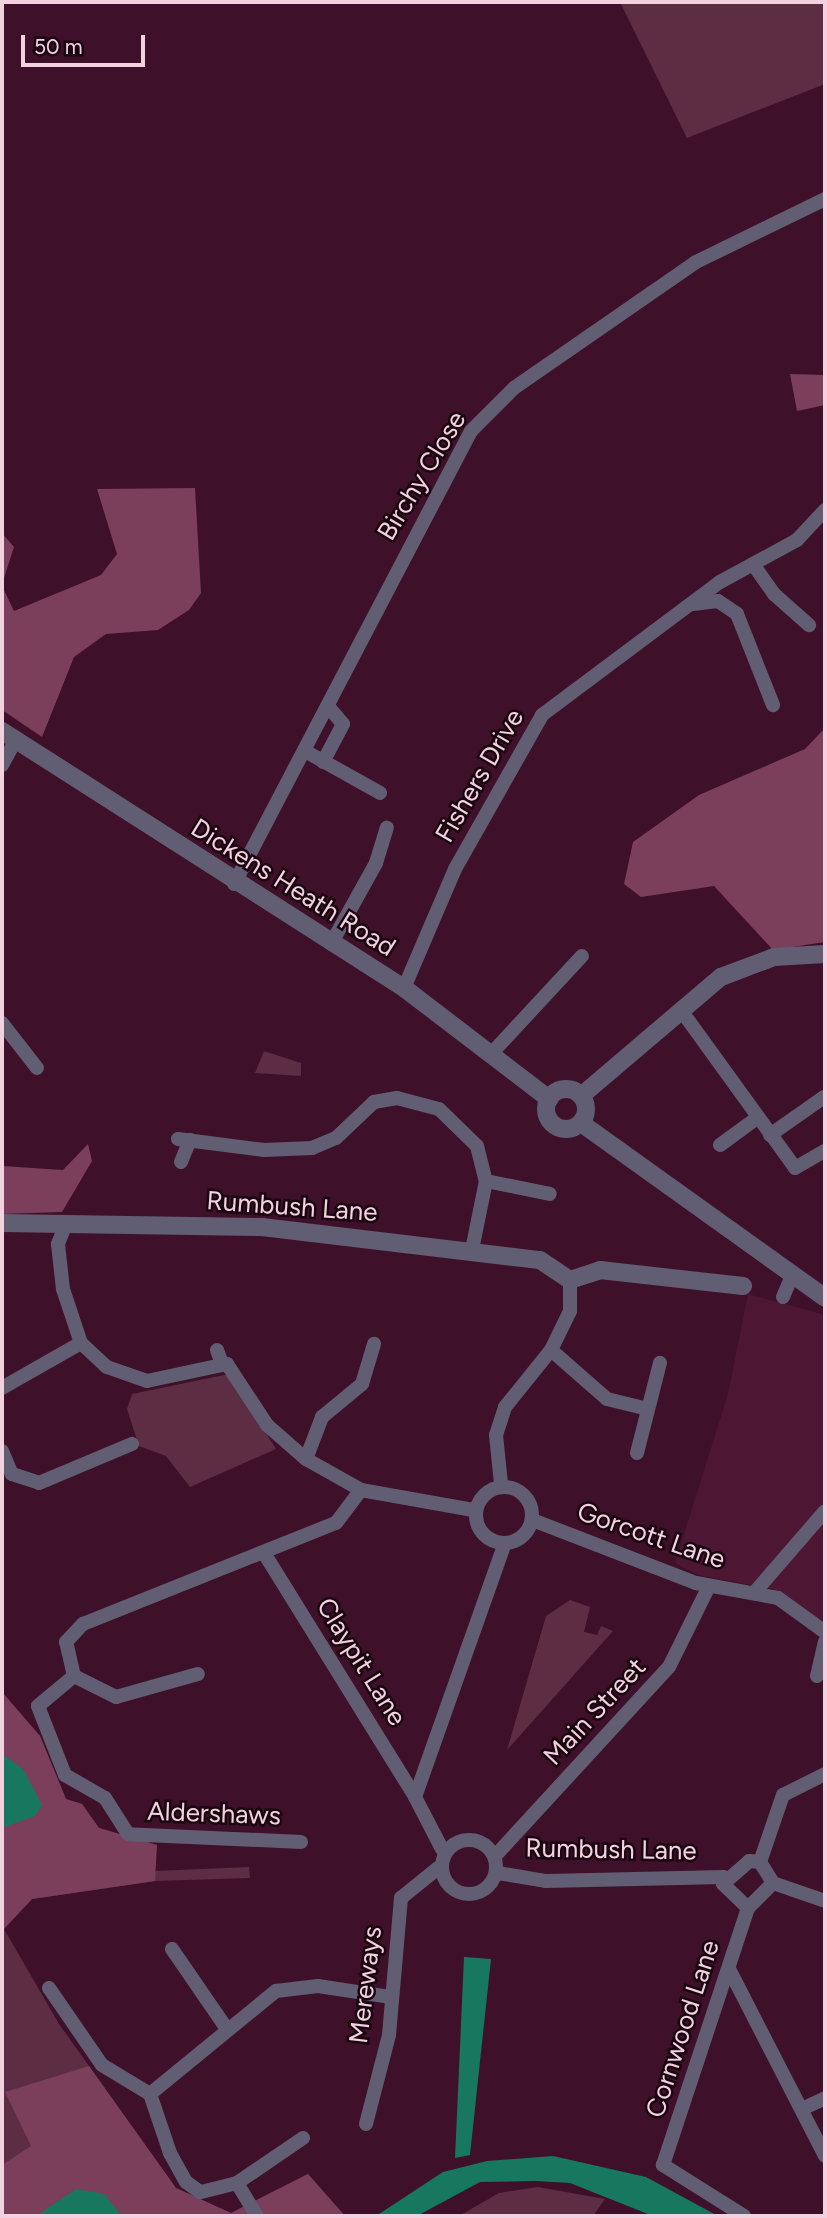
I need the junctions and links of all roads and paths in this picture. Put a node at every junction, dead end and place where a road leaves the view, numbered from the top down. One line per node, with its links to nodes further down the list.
1 (825, 199): 7 (street, Birchy Close)
2 (825, 510): 3 (street, Fishers Drive)
3 (753, 564): 4 (street, Fishers Drive); 5 (street)
4 (692, 604): 6 (street); 18 (street, Fishers Drive)
5 (809, 625)
6 (773, 705)
7 (328, 706): 9 (street, Birchy Close); 10 (street)
8 (9, 736): 11 (street); 14 (street, Dickens Heath Road)
9 (306, 751): 10 (street); 14 (street, Birchy Close)
10 (323, 762): 12 (street)
11 (2, 765)
12 (380, 793)
13 (387, 828): 15 (street)
14 (234, 884): 15 (street, Dickens Heath Road)
15 (331, 944): 18 (street, Dickens Heath Road)
16 (825, 954): 19 (street)
17 (582, 956): 21 (street)
18 (404, 988): 21 (street, Dickens Heath Road)
19 (683, 1013): 23 (street); 26 (street)
20 (2, 1023): 22 (street)
21 (490, 1055): 25 (street, Dickens Heath Road)
22 (37, 1068)
23 (581, 1096): 25 (street); 27 (street)
24 (824, 1097): 28 (street)
25 (548, 1100): 27 (street)
26 (757, 1118): 28 (street); 29 (street)
27 (581, 1123): 37 (street)
28 (770, 1135): 30 (street)
29 (720, 1145)
30 (825, 1151)
31 (181, 1162): 32 (street)
32 (486, 1181): 33 (street); 36 (street)
33 (550, 1194)
34 (2, 1223): 35 (street, Rumbush Lane)
35 (66, 1224): 36 (street, Rumbush Lane); 42 (street)
36 (472, 1250): 38 (street, Rumbush Lane)
37 (792, 1279): 40 (street); 41 (street)
38 (570, 1280): 39 (street); 44 (street)
39 (743, 1286)
40 (783, 1297)
41 (825, 1298)
42 (80, 1343): 46 (street); 50 (street)
43 (374, 1344): 50 (street)
44 (551, 1350): 47 (street); 52 (street)
45 (660, 1363): 47 (street)
46 (2, 1388)
47 (648, 1409): 49 (street)
48 (132, 1444): 51 (street)
49 (637, 1453)
50 (306, 1459): 53 (street)
51 (3, 1461)
52 (501, 1485): 54 (street); 56 (street)
53 (361, 1490): 54 (street); 58 (street)
54 (473, 1510): 57 (street)
55 (825, 1511): 60 (street)
56 (535, 1521): 57 (street); 59 (street, Gorcott Lane)
57 (503, 1548): 67 (street)
58 (264, 1553): 64 (street); 67 (street, Claypit Lane)
59 (709, 1586): 60 (street, Gorcott Lane); 70 (street, Main Street)
60 (754, 1593): 61 (street, Gorcott Lane)
61 (825, 1632)
62 (825, 1642): 65 (street)
63 (198, 1674): 64 (street)
64 (75, 1676): 68 (street, Aldershaws)
65 (817, 1676)
66 (825, 1774): 71 (street)
67 (415, 1797): 69 (street)
68 (301, 1842)
69 (442, 1849): 70 (street, Rumbush Lane); 72 (street)
70 (496, 1855): 73 (street, Rumbush Lane)
71 (760, 1862): 74 (street, Rumbush Lane); 75 (street)
72 (438, 1868): 73 (street, Rumbush Lane); 81 (street, Mereways)
73 (498, 1873): 74 (street, Rumbush Lane)
74 (724, 1877): 77 (street, Rumbush Lane)
75 (773, 1883): 76 (street); 77 (street)
76 (825, 1901)
77 (748, 1908): 79 (street, Cornwood Lane)
78 (172, 1949): 82 (street)
79 (729, 1969): 85 (street); 91 (street, Cornwood Lane)
80 (49, 1987): 83 (street)
81 (391, 1997): 82 (street); 86 (street, Mereways)
82 (227, 2029): 83 (street)
83 (150, 2094): 89 (street)
84 (825, 2098): 85 (street)
85 (804, 2108): 88 (street)
86 (366, 2123)
87 (303, 2138): 89 (street)
88 (825, 2156)
89 (237, 2183): 90 (street)
90 (257, 2216)
91 (744, 2216)

